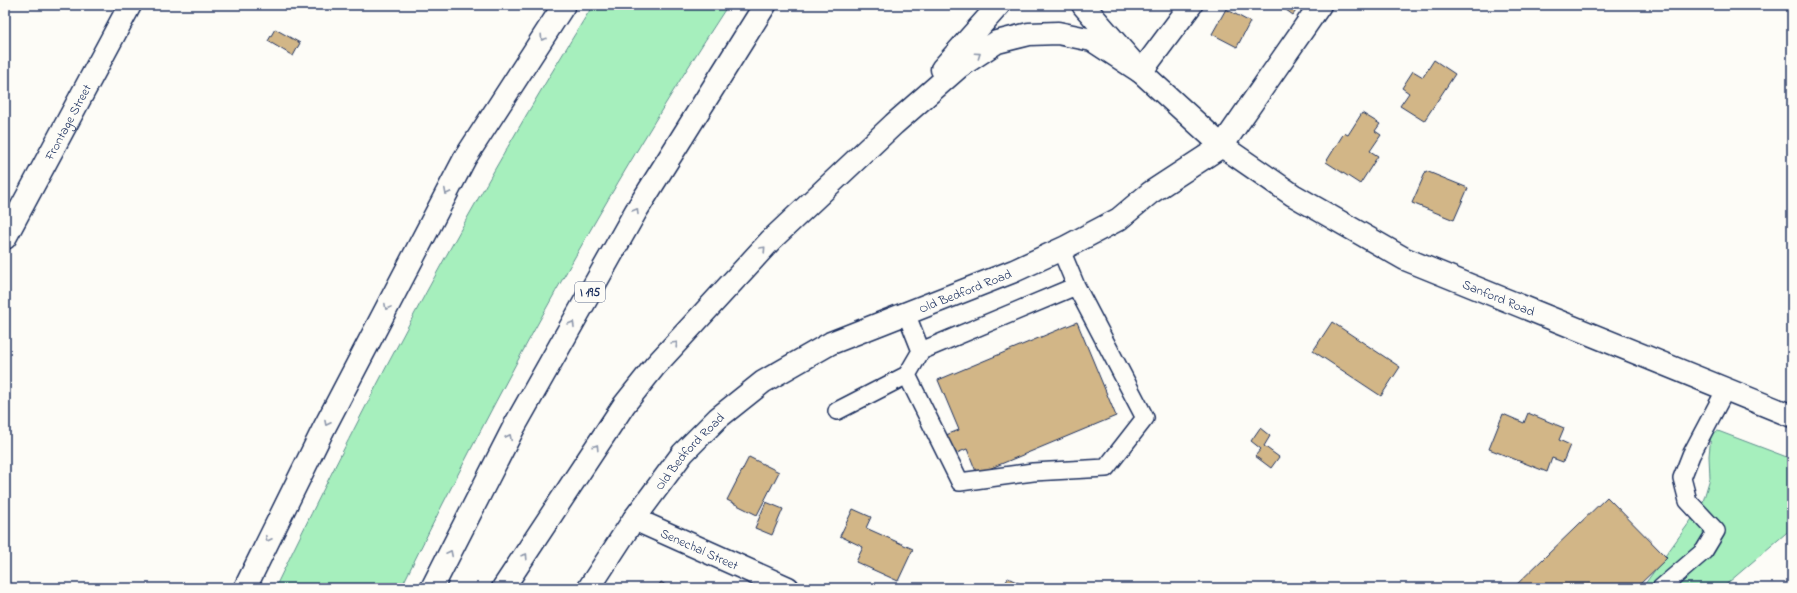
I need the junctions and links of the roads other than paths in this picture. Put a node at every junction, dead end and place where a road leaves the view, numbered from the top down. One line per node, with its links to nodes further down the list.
1 (130, 5): 11 (main road, Frontage Street)
2 (564, 5): 21 (main road, one-way to 21)
3 (765, 5): 22 (main road, I 195, one-way to 3)
4 (999, 5): 9 (main road)
5 (1083, 5): 8 (main road)
6 (1191, 5): 8 (main road)
7 (1320, 5): 10 (main road)
8 (1141, 72): 9 (main road, one-way to 8); 10 (main road)
9 (894, 124): 23 (main road, one-way to 9)
10 (1222, 146): 12 (main road, Old Bedford Road); 17 (main road, Sanford Road)
11 (5, 238)
12 (1060, 250): 13 (lane); 14 (main road, Old Bedford Road)
13 (1076, 286): 15 (lane); 16 (lane)
14 (906, 313): 15 (lane); 20 (main road, Old Bedford Road)
15 (921, 351): 16 (lane)
16 (907, 375): 18 (lane)
17 (1726, 389): 19 (main road, Sanford Road); 26 (lane)
18 (837, 411)
19 (1792, 416)
20 (634, 519): 24 (main road, Old Bedford Road); 25 (main road, Senechal Street)
21 (245, 588)
22 (432, 588)
23 (503, 588)
24 (589, 588)
25 (788, 588)
26 (1661, 588)

